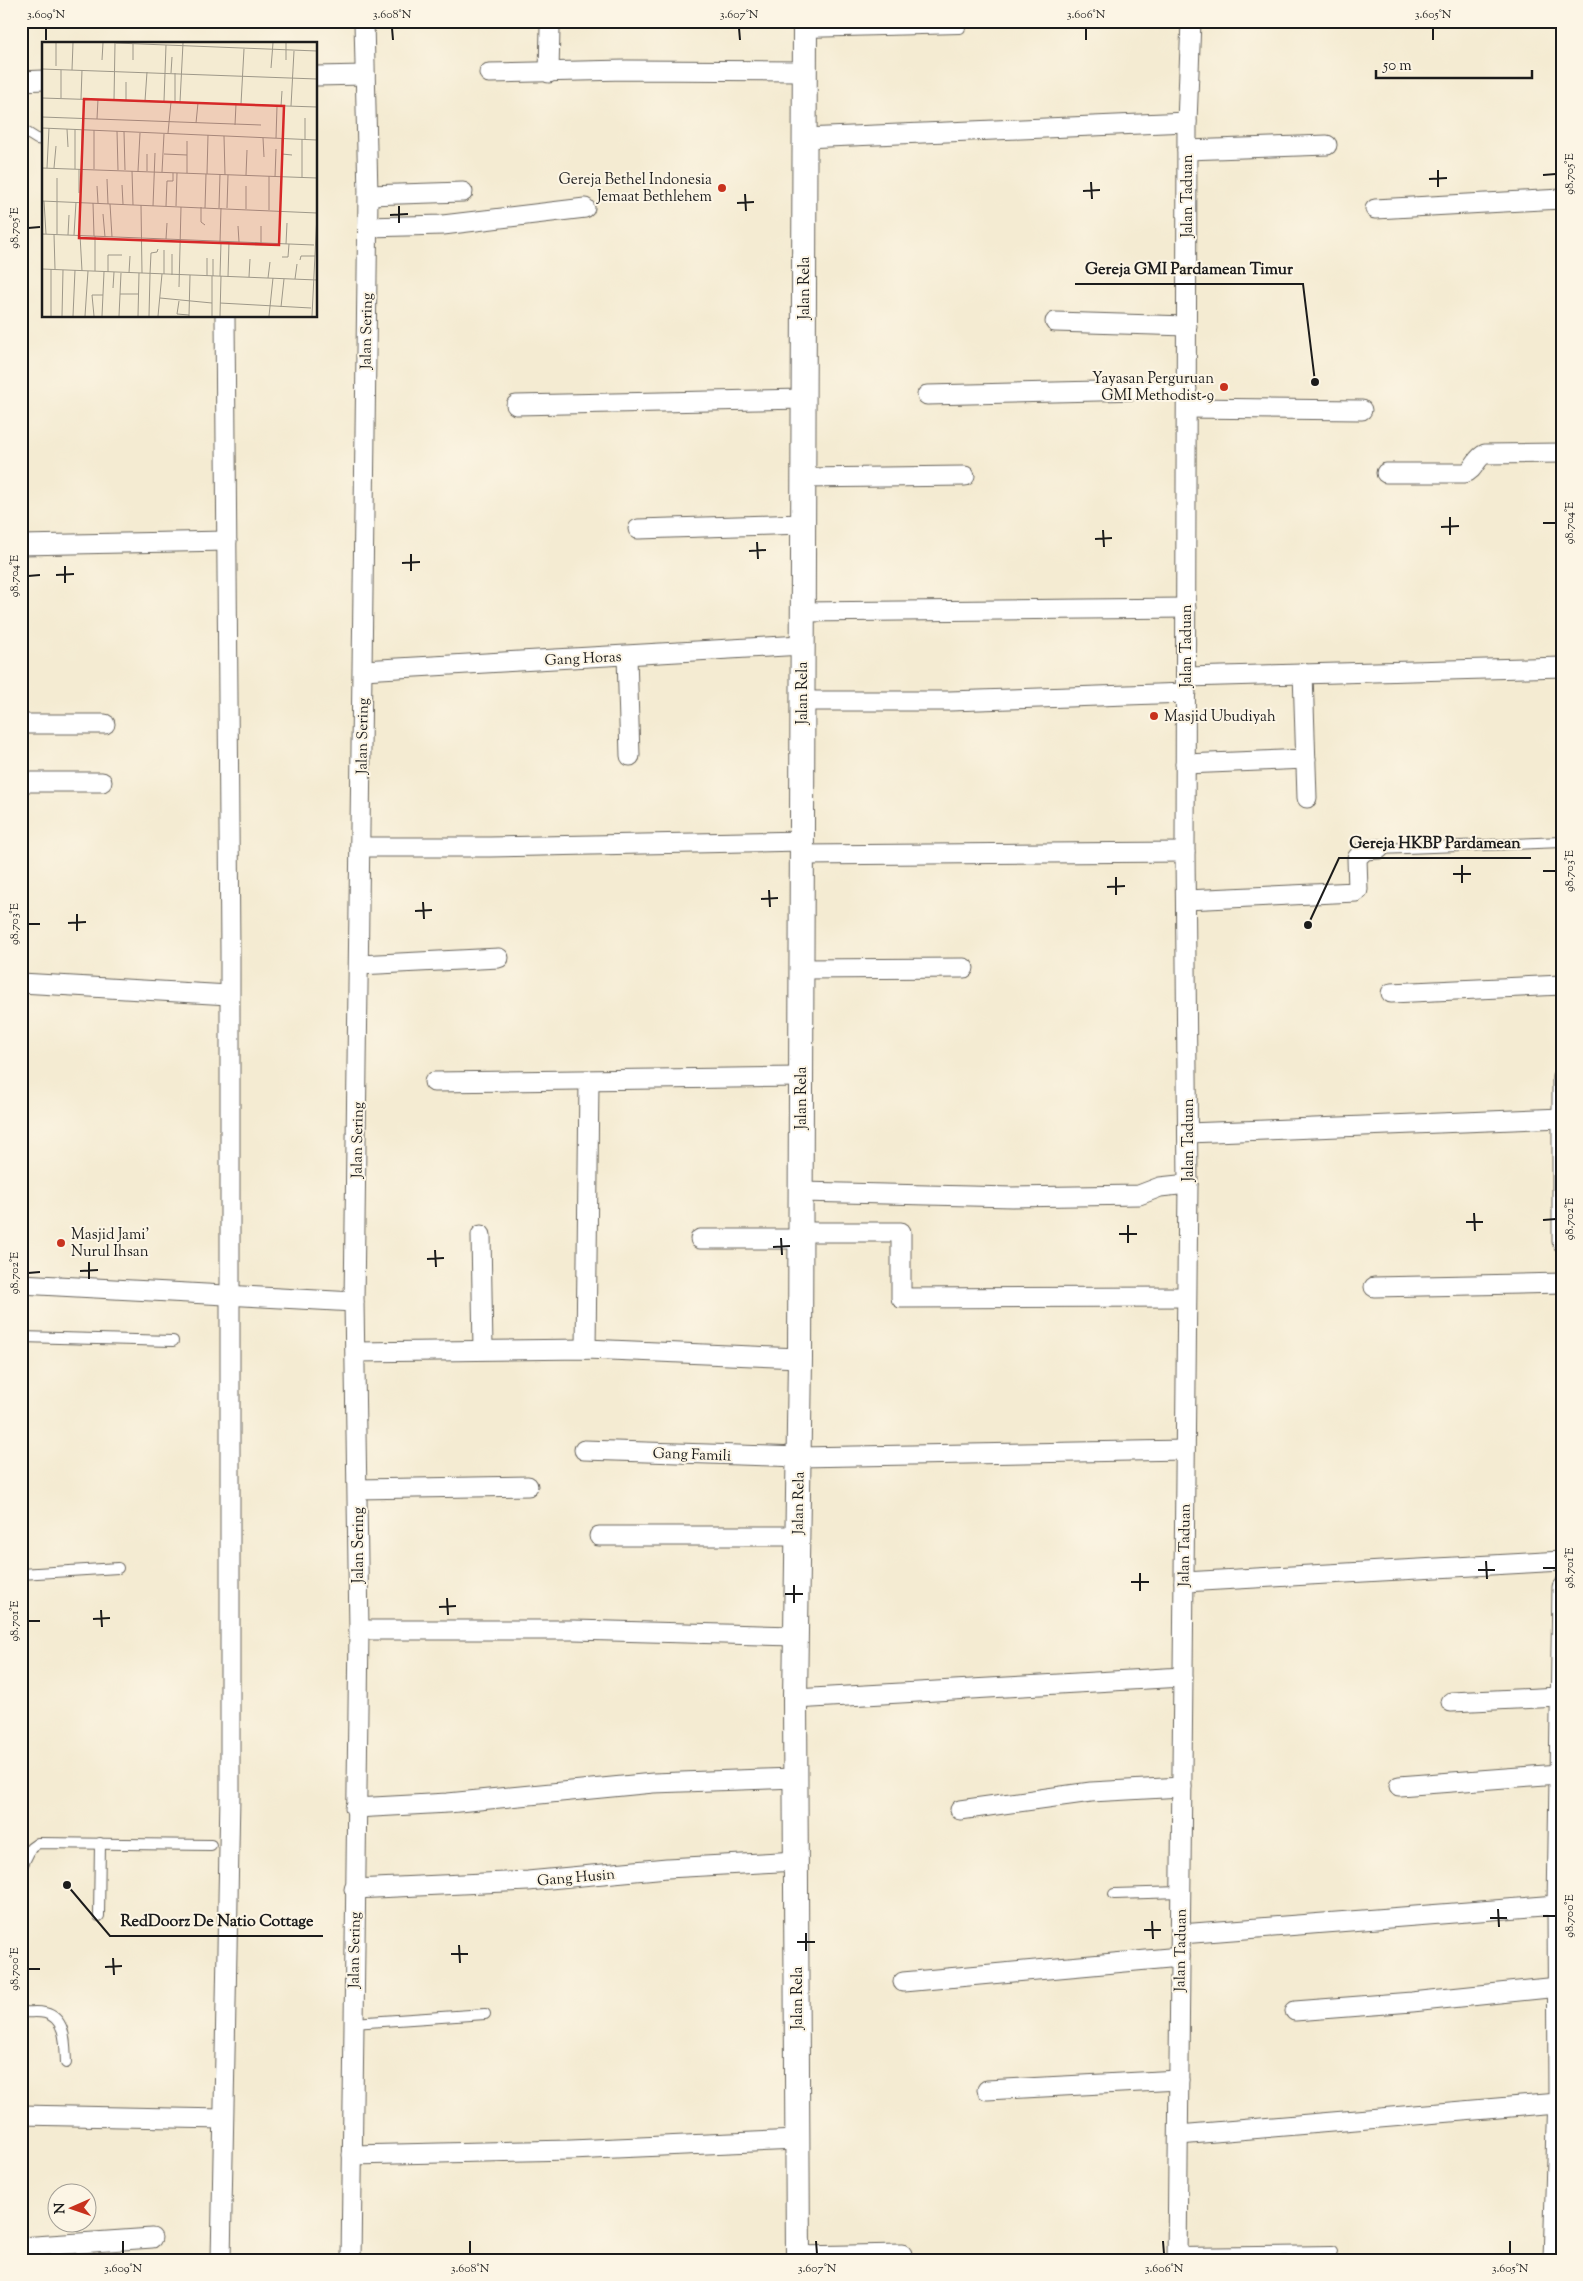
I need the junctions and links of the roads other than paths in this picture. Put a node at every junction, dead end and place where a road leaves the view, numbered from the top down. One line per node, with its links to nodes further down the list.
1 (364, 21): 9 (street, Jalan Sering)
2 (1191, 21): 13 (street, Jalan Taduan)
3 (805, 27): 5 (lane); 6 (street, Jalan Rela)
4 (550, 28): 8 (street)
5 (960, 28)
6 (804, 71): 8 (street); 15 (street, Jalan Rela)
7 (489, 73): 8 (street)
8 (549, 73)
9 (365, 75): 10 (street); 20 (street, Jalan Sering)
10 (318, 76)
11 (42, 80): 12 (street)
12 (21, 81)
13 (1187, 122): 15 (street); 18 (street, Jalan Taduan)
14 (21, 129): 16 (lane)
15 (804, 138): 29 (street, Jalan Rela)
16 (42, 140)
17 (1327, 145): 18 (street)
18 (1187, 150): 27 (street, Jalan Taduan)
19 (463, 192): 20 (street)
20 (368, 196): 24 (street, Jalan Sering)
21 (1562, 199): 23 (street)
22 (585, 208): 24 (street)
23 (1375, 209)
24 (368, 227): 46 (street, Jalan Sering)
25 (225, 318): 39 (street)
26 (1054, 322): 27 (street)
27 (1187, 326): 30 (street, Jalan Taduan)
28 (927, 395): 30 (street)
29 (804, 399): 31 (street); 36 (street, Jalan Rela)
30 (1187, 399): 32 (street); 41 (street, Jalan Taduan)
31 (516, 405)
32 (1362, 410)
33 (1562, 453): 34 (street)
34 (1386, 473)
35 (965, 476): 36 (street)
36 (803, 478): 37 (street, Jalan Rela)
37 (803, 524): 38 (street); 42 (street, Jalan Rela)
38 (638, 529)
39 (227, 541): 40 (street); 71 (street)
40 (21, 546)
41 (1186, 608): 42 (street); 48 (street, Jalan Taduan)
42 (802, 612): 43 (street, Jalan Rela)
43 (802, 645): 44 (street, Gang Horas); 49 (street, Jalan Rela)
44 (627, 656): 46 (street, Gang Horas); 52 (street)
45 (1562, 667): 47 (street)
46 (363, 670): 59 (street, Jalan Sering)
47 (1303, 674): 48 (street); 53 (street)
48 (1186, 684): 49 (street); 54 (street, Jalan Taduan)
49 (802, 701): 60 (street, Jalan Rela)
50 (21, 724): 51 (street)
51 (105, 724)
52 (630, 756)
53 (1306, 759): 54 (street); 57 (street)
54 (1185, 764): 62 (street, Jalan Taduan)
55 (21, 782): 56 (street)
56 (102, 782)
57 (1307, 798)
58 (1562, 842): 61 (lane)
59 (361, 848): 60 (street); 65 (street, Jalan Sering)
60 (802, 848): 62 (street); 67 (street, Jalan Rela)
61 (1379, 849): 63 (street)
62 (1185, 852): 63 (street, Jalan Taduan)
63 (1186, 900): 77 (street, Jalan Taduan)
64 (499, 958): 65 (street)
65 (359, 965): 89 (street, Jalan Sering)
66 (964, 968): 67 (street)
67 (802, 969): 73 (street, Jalan Rela)
68 (21, 983): 71 (street)
69 (1562, 985): 70 (street)
70 (1391, 993)
71 (229, 995): 87 (street)
72 (1562, 1076): 76 (street)
73 (801, 1077): 74 (street); 79 (street, Jalan Rela)
74 (589, 1080): 75 (street); 93 (street)
75 (434, 1082)
76 (1561, 1118): 77 (street); 83 (street)
77 (1188, 1134): 78 (street, Jalan Taduan)
78 (1188, 1184): 79 (street); 88 (street, Jalan Taduan)
79 (801, 1192): 81 (street, Jalan Rela)
80 (481, 1235): 92 (street)
81 (800, 1236): 82 (street); 88 (street); 95 (street, Jalan Rela)
82 (700, 1239)
83 (1562, 1242)
84 (1562, 1283): 86 (street)
85 (21, 1284): 87 (street)
86 (1374, 1287)
87 (230, 1296): 89 (street); 142 (street)
88 (1186, 1297): 97 (street, Jalan Taduan)
89 (354, 1302): 94 (street, Jalan Sering)
90 (21, 1337): 91 (lane)
91 (173, 1341)
92 (483, 1349): 93 (street); 94 (street)
93 (586, 1349): 95 (street)
94 (356, 1352): 100 (street, Jalan Sering)
95 (800, 1358): 98 (street, Jalan Rela)
96 (584, 1450): 98 (street, Gang Famili)
97 (1185, 1450): 98 (street, Gang Famili); 106 (street, Jalan Taduan)
98 (799, 1458): 102 (street, Jalan Rela)
99 (528, 1486): 100 (street)
100 (358, 1488): 108 (street, Jalan Sering)
101 (599, 1536): 102 (street)
102 (797, 1536): 109 (street, Jalan Rela)
103 (1562, 1561): 106 (street)
104 (118, 1568): 105 (lane)
105 (21, 1574)
106 (1184, 1582): 110 (street, Jalan Taduan)
107 (1562, 1586): 111 (street)
108 (359, 1630): 109 (street); 118 (street, Jalan Sering)
109 (795, 1636): 112 (street, Jalan Rela)
110 (1183, 1677): 112 (street); 117 (street, Jalan Taduan)
111 (1559, 1697): 113 (street); 114 (street)
112 (795, 1699): 115 (street, Jalan Rela)
113 (1451, 1702)
114 (1559, 1774): 116 (street); 127 (street)
115 (795, 1778): 118 (street); 122 (street, Jalan Rela)
116 (1399, 1786)
117 (1182, 1787): 119 (street); 125 (street, Jalan Taduan)
118 (356, 1808): 124 (street, Jalan Sering)
119 (960, 1810)
120 (100, 1843): 121 (lane); 123 (lane); 128 (lane)
121 (211, 1845)
122 (797, 1861): 124 (street, Gang Husin); 144 (street, Jalan Rela)
123 (21, 1868)
124 (354, 1889): 136 (street, Jalan Sering)
125 (1181, 1892): 126 (lane); 129 (street, Jalan Taduan)
126 (1114, 1894)
127 (1557, 1905): 129 (street); 132 (street)
128 (99, 1916)
129 (1180, 1934): 130 (street, Jalan Taduan)
130 (1180, 1957): 131 (street); 138 (street, Jalan Taduan)
131 (903, 1982)
132 (1558, 1987): 133 (street); 140 (street)
133 (1294, 2011)
134 (21, 2012): 137 (lane)
135 (485, 2014): 136 (lane)
136 (353, 2023): 145 (street, Jalan Sering)
137 (66, 2063)
138 (1179, 2080): 139 (street); 143 (street, Jalan Taduan)
139 (987, 2090)
140 (1559, 2097): 143 (street); 154 (street)
141 (21, 2114): 142 (street)
142 (223, 2119): 152 (street)
143 (1178, 2135): 150 (street, Jalan Taduan)
144 (797, 2140): 145 (street); 151 (street, Jalan Rela)
145 (352, 2155): 153 (street, Jalan Sering)
146 (152, 2238): 147 (street)
147 (21, 2247)
148 (1333, 2252): 150 (lane)
149 (902, 2254): 151 (street)
150 (1177, 2256)
151 (798, 2258)
152 (221, 2260)
153 (351, 2260)
154 (1553, 2260)

